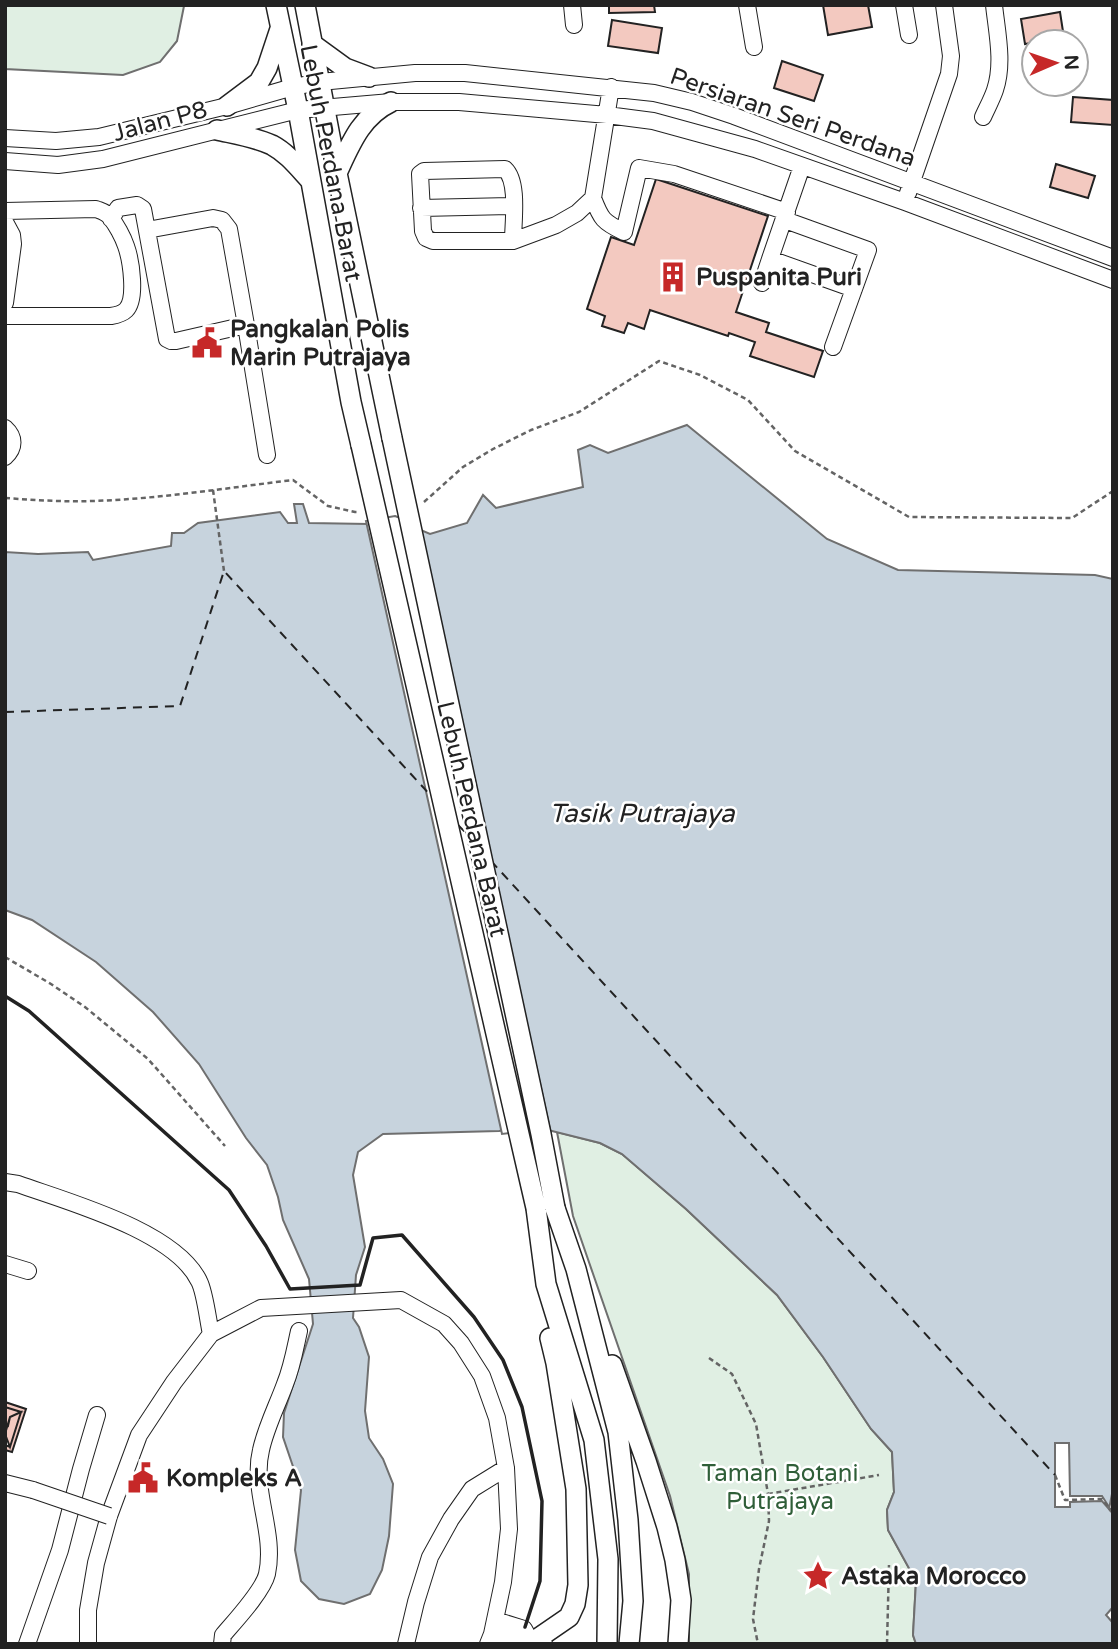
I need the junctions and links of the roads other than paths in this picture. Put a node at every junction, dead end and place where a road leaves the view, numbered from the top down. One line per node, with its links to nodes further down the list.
1 (276, 5): 9 (main road, Lebuh Perdana Barat)
2 (305, 5): 11 (main road, Lebuh Perdana Barat)
3 (572, 5): 8 (street)
4 (747, 5): 12 (street)
5 (904, 5): 10 (street)
6 (944, 5): 29 (street)
7 (994, 5): 22 (street)
8 (574, 25)
9 (280, 28): 15 (main road, Lebuh Perdana Barat); 18 (main road)
10 (909, 35)
11 (312, 44): 13 (main road); 14 (main road, Lebuh Perdana Barat)
12 (754, 47)
13 (369, 77): 14 (street, Persiaran Seri Perdana); 16 (street, Persiaran Seri Perdana)
14 (320, 82): 15 (street, Jalan P8); 19 (main road, Lebuh Perdana Barat)
15 (293, 87): 18 (street, Jalan P8); 20 (main road, Lebuh Perdana Barat)
16 (611, 88): 21 (street); 29 (street, Persiaran Seri Perdana)
17 (391, 102): 19 (street, Persiaran Seri Perdana); 21 (street, Persiaran Seri Perdana); 27 (main road)
18 (227, 106): 24 (street, Jalan P8)
19 (325, 108): 20 (street, Jalan P8); 27 (main road, Lebuh Perdana Barat)
20 (298, 110): 23 (street, Jalan P8); 28 (main road, Lebuh Perdana Barat)
21 (607, 115): 26 (street, Persiaran Seri Perdana); 30 (street)
22 (983, 117)
23 (217, 130): 25 (street, Jalan P8); 28 (main road)
24 (5, 138)
25 (5, 161)
26 (802, 166): 31 (street, Persiaran Seri Perdana); 35 (street)
27 (337, 173): 53 (main road, Lebuh Perdana Barat, bridge)
28 (311, 180): 53 (main road, Lebuh Perdana Barat, bridge)
29 (912, 183): 31 (street); 40 (street, Persiaran Seri Perdana)
30 (593, 198): 35 (street); 39 (street)
31 (905, 202): 42 (street, Persiaran Seri Perdana)
32 (514, 206): 33 (street); 33 (street); 39 (street)
33 (421, 208): 39 (street)
34 (5, 211): 36 (street)
35 (786, 216): 41 (street); 44 (street)
36 (111, 219): 38 (street); 46 (street)
37 (5, 222): 45 (street)
38 (147, 230): 47 (street); 47 (street)
39 (513, 241)
40 (1113, 258)
41 (771, 259): 43 (street); 44 (street)
42 (1113, 280)
43 (762, 283)
44 (854, 289): 48 (street)
45 (5, 303)
46 (5, 316)
47 (246, 325): 50 (street)
48 (833, 347)
49 (5, 428): 51 (street)
50 (267, 455)
51 (5, 457)
52 (5, 1182): 59 (street)
53 (545, 1208): 55 (main road, Lebuh Perdana Barat); 57 (main road, Lebuh Perdana Barat)
54 (5, 1264): 56 (street)
55 (576, 1269): 71 (main road, Lebuh Perdana Barat); 72 (main road)
56 (28, 1271)
57 (546, 1284): 65 (main road); 70 (main road, Lebuh Perdana Barat)
58 (299, 1331): 68 (street)
59 (211, 1334): 61 (street); 63 (street)
60 (97, 1415): 66 (street)
61 (506, 1468): 64 (street); 69 (street)
62 (5, 1483): 63 (street, bridge)
63 (108, 1516): 67 (street)
64 (492, 1633): 65 (street)
65 (536, 1642)
66 (27, 1644)
67 (88, 1644)
68 (222, 1644)
69 (406, 1644)
70 (607, 1644)
71 (629, 1644)
72 (678, 1644)

